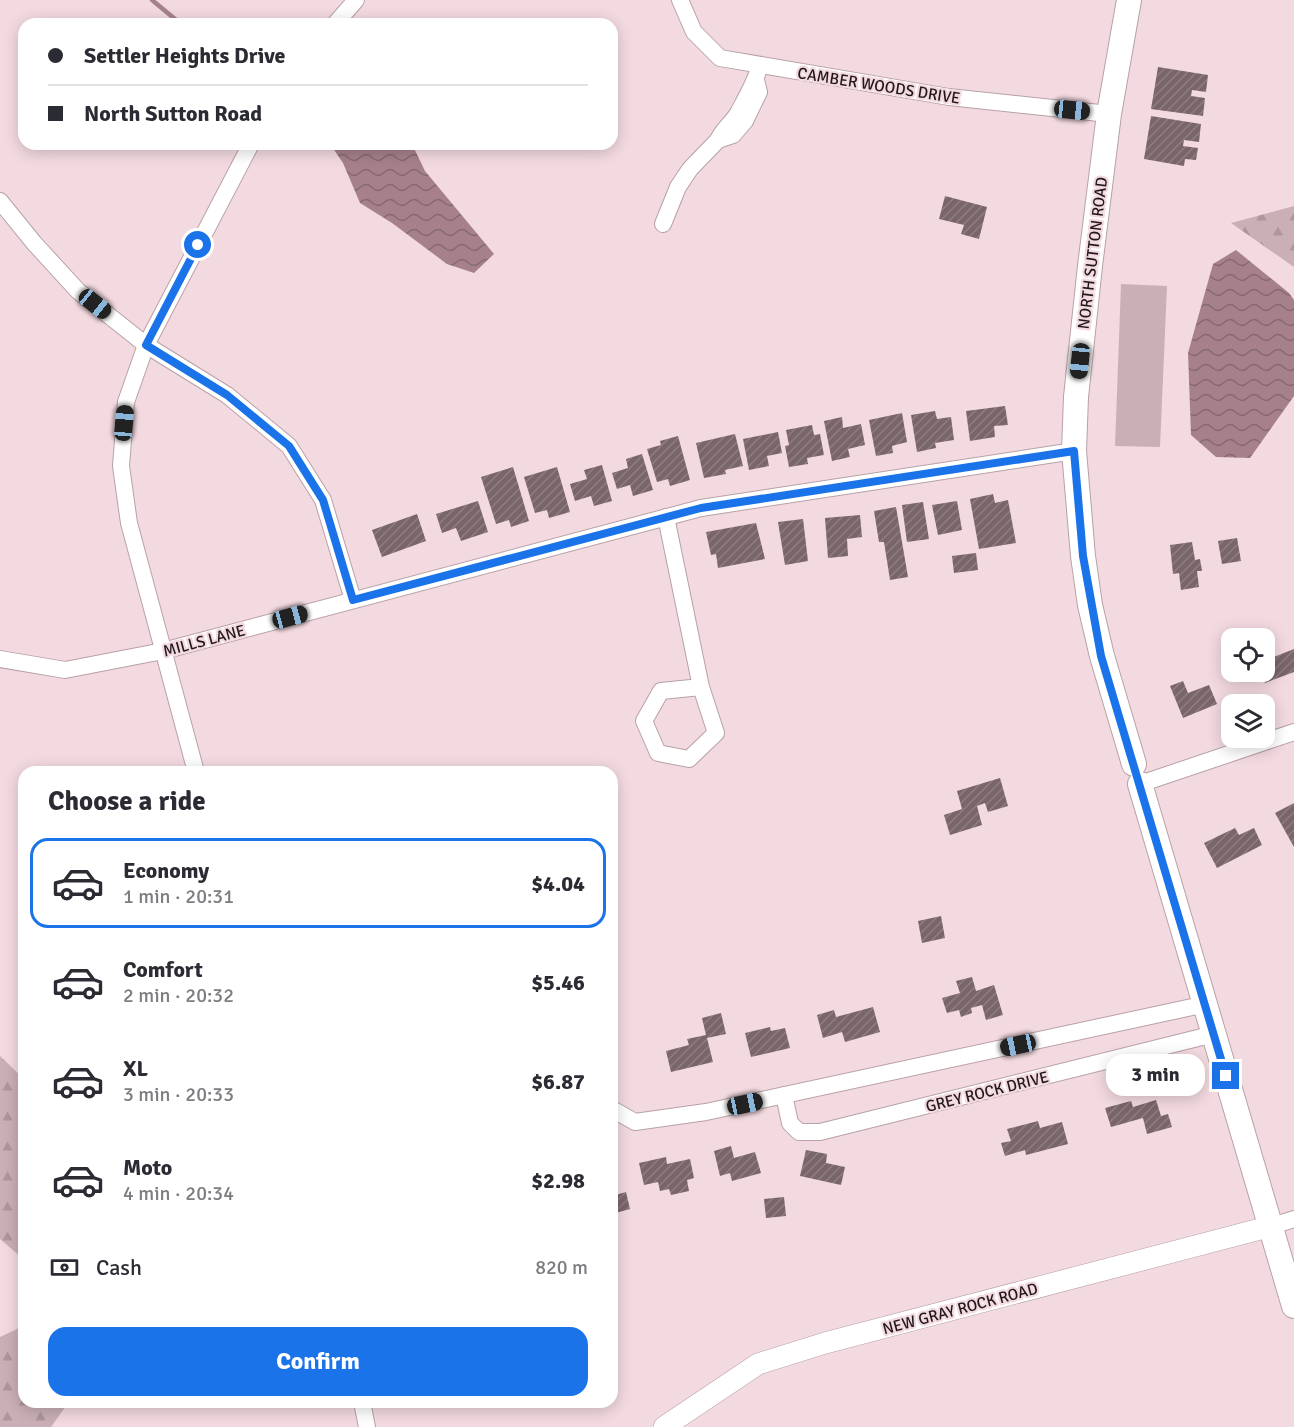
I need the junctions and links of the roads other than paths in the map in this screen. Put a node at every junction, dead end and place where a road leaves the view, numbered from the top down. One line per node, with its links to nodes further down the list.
1 (356, 0): 4 (street)
2 (680, 0): 5 (street, CAMBER WOODS DRIVE)
3 (1129, 0): 6 (main road, NORTH SUTTON ROAD)
4 (340, 18)
5 (758, 73): 6 (street, CAMBER WOODS DRIVE); 9 (street)
6 (1109, 114): 11 (main road, NORTH SUTTON ROAD)
7 (248, 150): 10 (street)
8 (0, 201): 10 (street)
9 (663, 224)
10 (146, 345): 13 (street); 14 (street)
11 (1074, 451): 12 (street, MILLS LANE); 19 (main road, NORTH SUTTON ROAD)
12 (666, 517): 13 (street, MILLS LANE); 16 (street)
13 (353, 600): 14 (street, MILLS LANE)
14 (163, 651): 15 (street, MILLS LANE); 18 (street)
15 (0, 659)
16 (701, 687): 16 (street)
17 (1294, 732): 19 (street)
18 (194, 766)
19 (1137, 774): 20 (main road, NORTH SUTTON ROAD)
20 (1206, 1004): 21 (main road, NORTH SUTTON ROAD); 22 (street)
21 (1214, 1034): 22 (street, GREY ROCK DRIVE); 24 (main road, NORTH SUTTON ROAD)
22 (784, 1095): 23 (street)
23 (618, 1112)
24 (1283, 1222): 25 (main road, NORTH SUTTON ROAD); 28 (street, NEW GRAY ROCK ROAD)
25 (1294, 1306)
26 (364, 1408): 27 (street)
27 (367, 1427)
28 (664, 1427)

